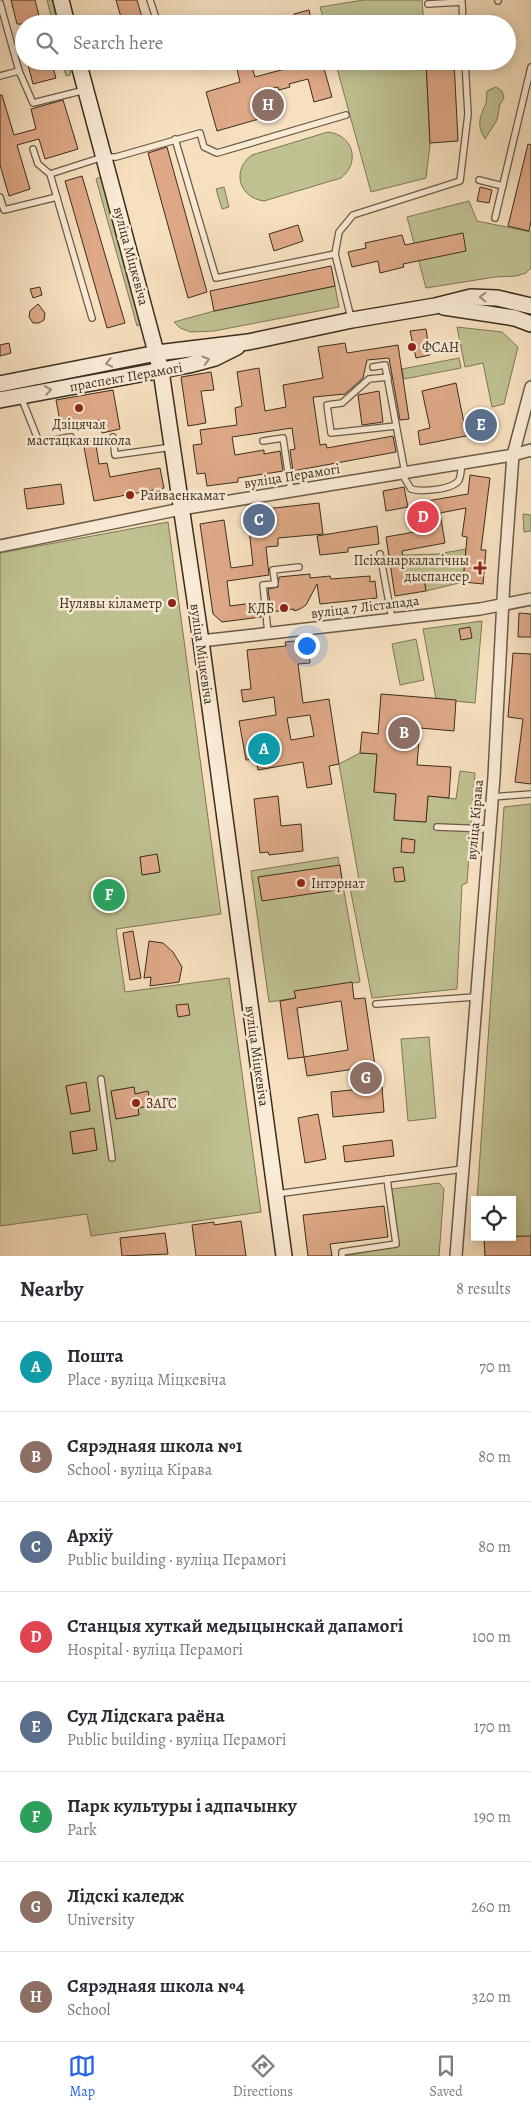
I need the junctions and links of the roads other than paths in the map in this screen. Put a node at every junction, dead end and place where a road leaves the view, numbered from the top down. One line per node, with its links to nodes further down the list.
1 (61, 0): 5 (main road)
2 (150, 0): 6 (lane)
3 (0, 2): 8 (lane)
4 (428, 4): 7 (lane)
5 (65, 15)
6 (155, 15)
7 (463, 15)
8 (15, 54)
9 (531, 68): 21 (lane)
10 (80, 70): 14 (main road, вуліца Міцкевіча)
11 (466, 70): 25 (lane)
12 (20, 71): 13 (lane); 14 (lane)
13 (0, 76)
14 (86, 90): 18 (main road, вуліца Міцкевіча)
15 (346, 114): 16 (lane)
16 (175, 140): 18 (lane); 25 (lane)
17 (33, 149): 19 (lane)
18 (104, 158): 19 (lane); 32 (main road, вуліца Міцкевіча)
19 (50, 174): 23 (lane)
20 (479, 180): 21 (lane)
21 (503, 186): 24 (lane)
22 (0, 197): 23 (lane)
23 (57, 197): 28 (lane)
24 (495, 218)
25 (336, 254): 29 (lane)
26 (435, 306): 27 (main road, праспект Перамогі, one-way to 26); 29 (main road, праспект Перамогі); 30 (main road, праспект Перамогі)
27 (531, 306)
28 (92, 318)
29 (352, 320): 31 (main road, праспект Перамогі)
30 (531, 324)
31 (248, 342): 32 (main road, праспект Перамогі); 34 (main road, праспект Перамогі, one-way to 31)
32 (157, 353): 34 (main road, вуліца Міцкевіча); 36 (main road, праспект Перамогі, one-way to 36)
33 (373, 367): 35 (lane)
34 (161, 371): 38 (main road, праспект Перамогі, one-way to 34); 44 (main road, вуліца Міцкевіча)
35 (388, 376): 40 (lane); 40 (lane)
36 (0, 384)
37 (531, 388): 46 (street, вуліца Кірава)
38 (20, 395): 39 (main road, праспект Перамогі); 41 (lane)
39 (0, 400)
40 (396, 426): 48 (lane)
41 (71, 437)
42 (113, 437): 44 (lane)
43 (263, 441): 49 (lane)
44 (172, 447): 50 (main road, вуліца Міцкевіча)
45 (531, 450): 46 (street, вуліца Перамогі)
46 (513, 455): 47 (street, вуліца Перамогі); 55 (street, вуліца Кірава)
47 (462, 462): 48 (street, вуліца Перамогі); 48 (lane)
48 (403, 473): 49 (street, вуліца Перамогі)
49 (291, 491): 50 (street, вуліца Перамогі)
50 (181, 509): 51 (street, вуліца Перамогі); 58 (main road, вуліца Міцкевіча)
51 (0, 546)
52 (380, 554): 56 (lane)
53 (299, 567): 57 (lane)
54 (531, 599): 55 (street, вуліца 7 Лістапада)
55 (503, 604): 56 (street, вуліца 7 Лістапада); 60 (street, вуліца Кірава)
56 (392, 619): 57 (street, вуліца 7 Лістапада)
57 (268, 633): 58 (street, вуліца 7 Лістапада)
58 (201, 641): 69 (main road, вуліца Міцкевіча)
59 (531, 794): 60 (lane)
60 (492, 798): 62 (street, вуліца Кірава)
61 (436, 827): 62 (lane)
62 (489, 829): 63 (street, вуліца Кірава)
63 (475, 997): 64 (lane); 67 (street, вуліца Кірава)
64 (376, 1004)
65 (100, 1079): 66 (lane)
66 (112, 1158)
67 (463, 1169): 68 (lane); 72 (street, вуліца Кірава)
68 (387, 1179): 69 (lane); 71 (lane)
69 (276, 1194): 70 (main road, вуліца Міцкевіча)
70 (284, 1256)
71 (342, 1256)
72 (456, 1256)

